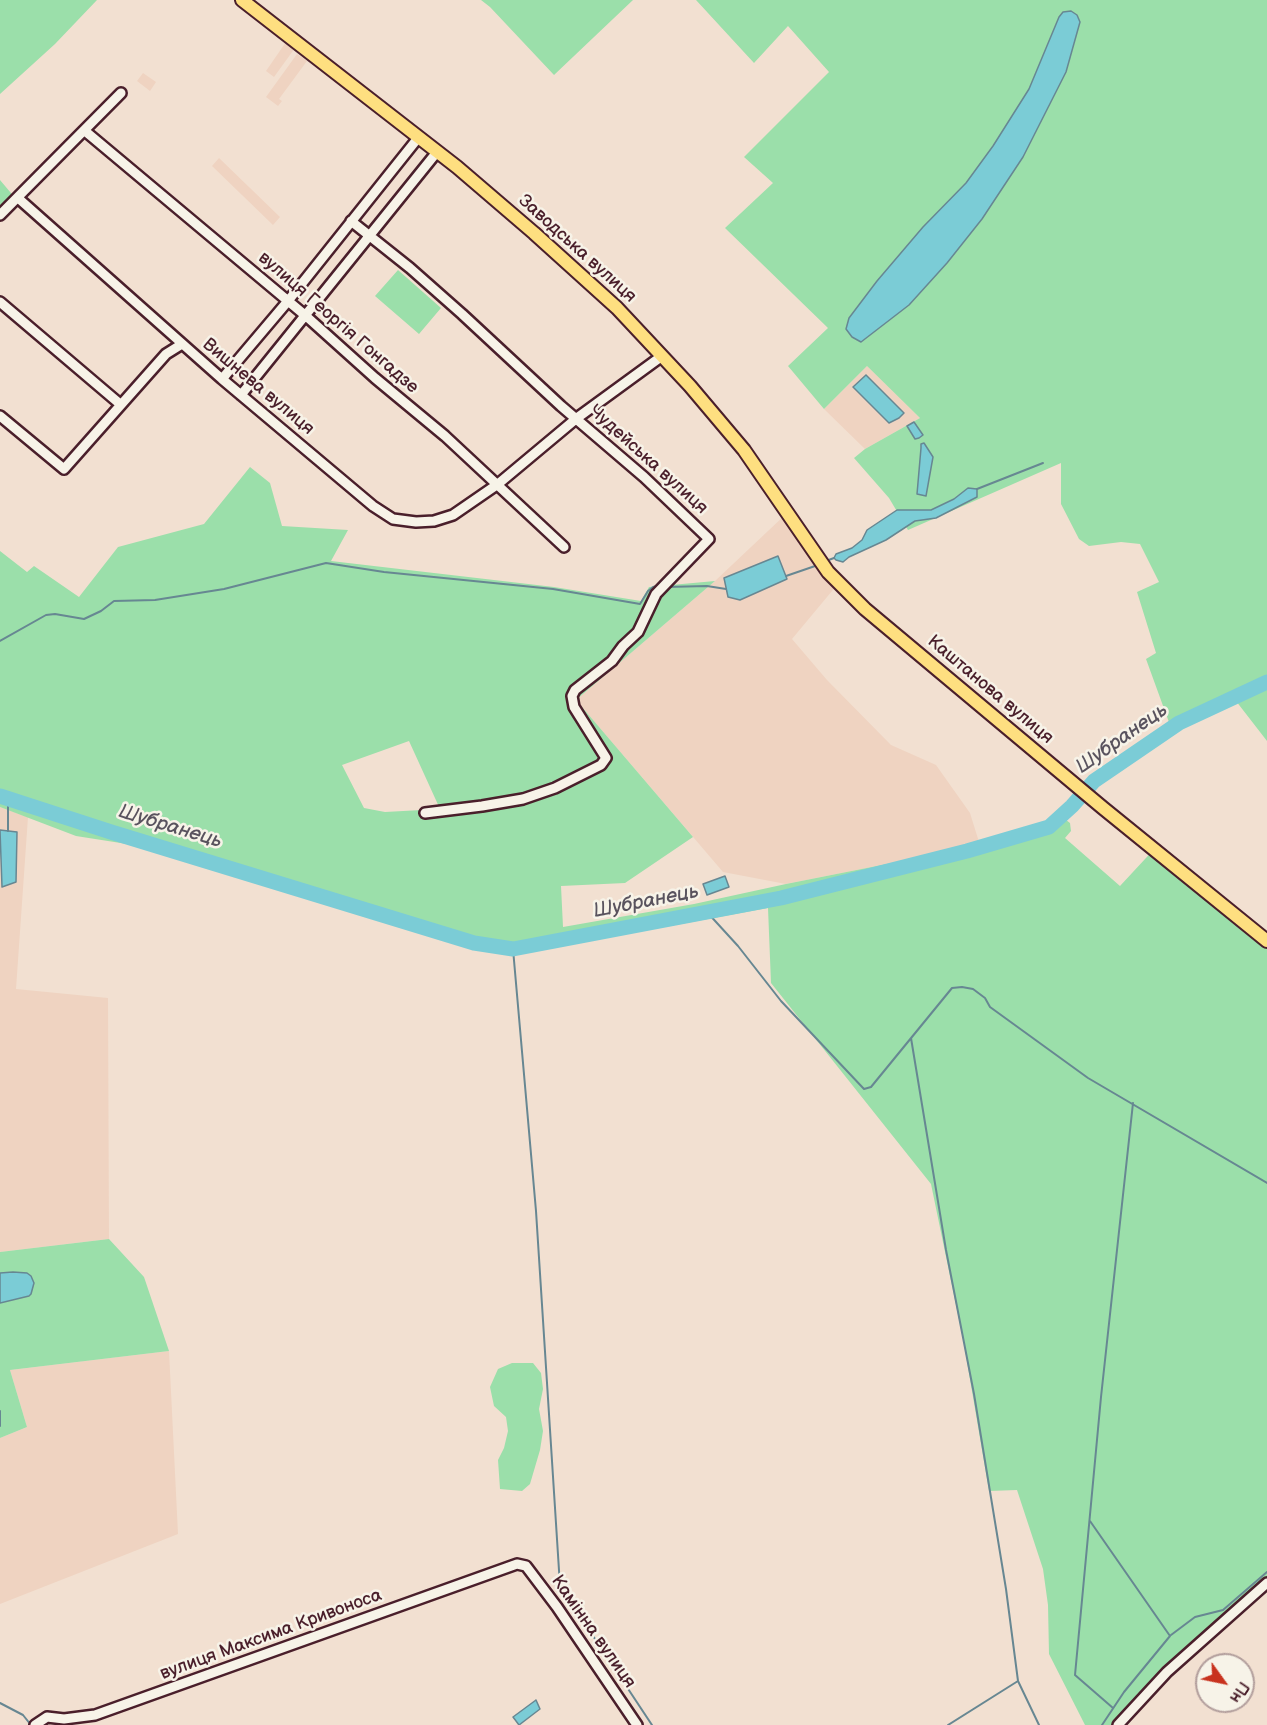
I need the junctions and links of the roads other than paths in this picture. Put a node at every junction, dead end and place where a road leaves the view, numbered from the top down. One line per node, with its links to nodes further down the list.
1 (242, 0): 4 (main road, Заводська вулиця)
2 (121, 93): 3 (street)
3 (85, 131): 6 (street); 10 (street, вулиця Георгія Гонгадзе)
4 (418, 138): 5 (main road, Заводська вулиця); 8 (street)
5 (437, 152): 9 (street); 14 (main road, Заводська вулиця)
6 (18, 198): 7 (street); 13 (street, Вишнева вулиця)
7 (0, 215)
8 (351, 221): 9 (street, Чудейська вулиця); 10 (street)
9 (370, 235): 12 (street); 19 (street, Чудейська вулиця)
10 (288, 301): 12 (street, вулиця Георгія Гонгадзе); 15 (street)
11 (0, 302): 17 (street)
12 (306, 316): 16 (street); 20 (street, вулиця Георгія Гонгадзе)
13 (182, 344): 15 (street, Вишнева вулиця); 17 (street)
14 (662, 356): 19 (street, Вишнева вулиця); 22 (main road, Заводська вулиця)
15 (222, 379): 16 (street, Вишнева вулиця)
16 (241, 395): 20 (street, Вишнева вулиця)
17 (120, 404): 18 (street)
18 (0, 416)
19 (577, 418): 20 (street, Вишнева вулиця); 23 (street, Чудейська вулиця)
20 (498, 484): 21 (street, вулиця Георгія Гонгадзе)
21 (564, 547)
22 (830, 575): 24 (main road, Каштанова вулиця)
23 (425, 813)
24 (1267, 941)
25 (517, 1564): 27 (street, вулиця Максима Кривоноса); 28 (street, Камінна вулиця)
26 (1267, 1584): 29 (street)
27 (37, 1723)
28 (637, 1725)
29 (1118, 1725)

